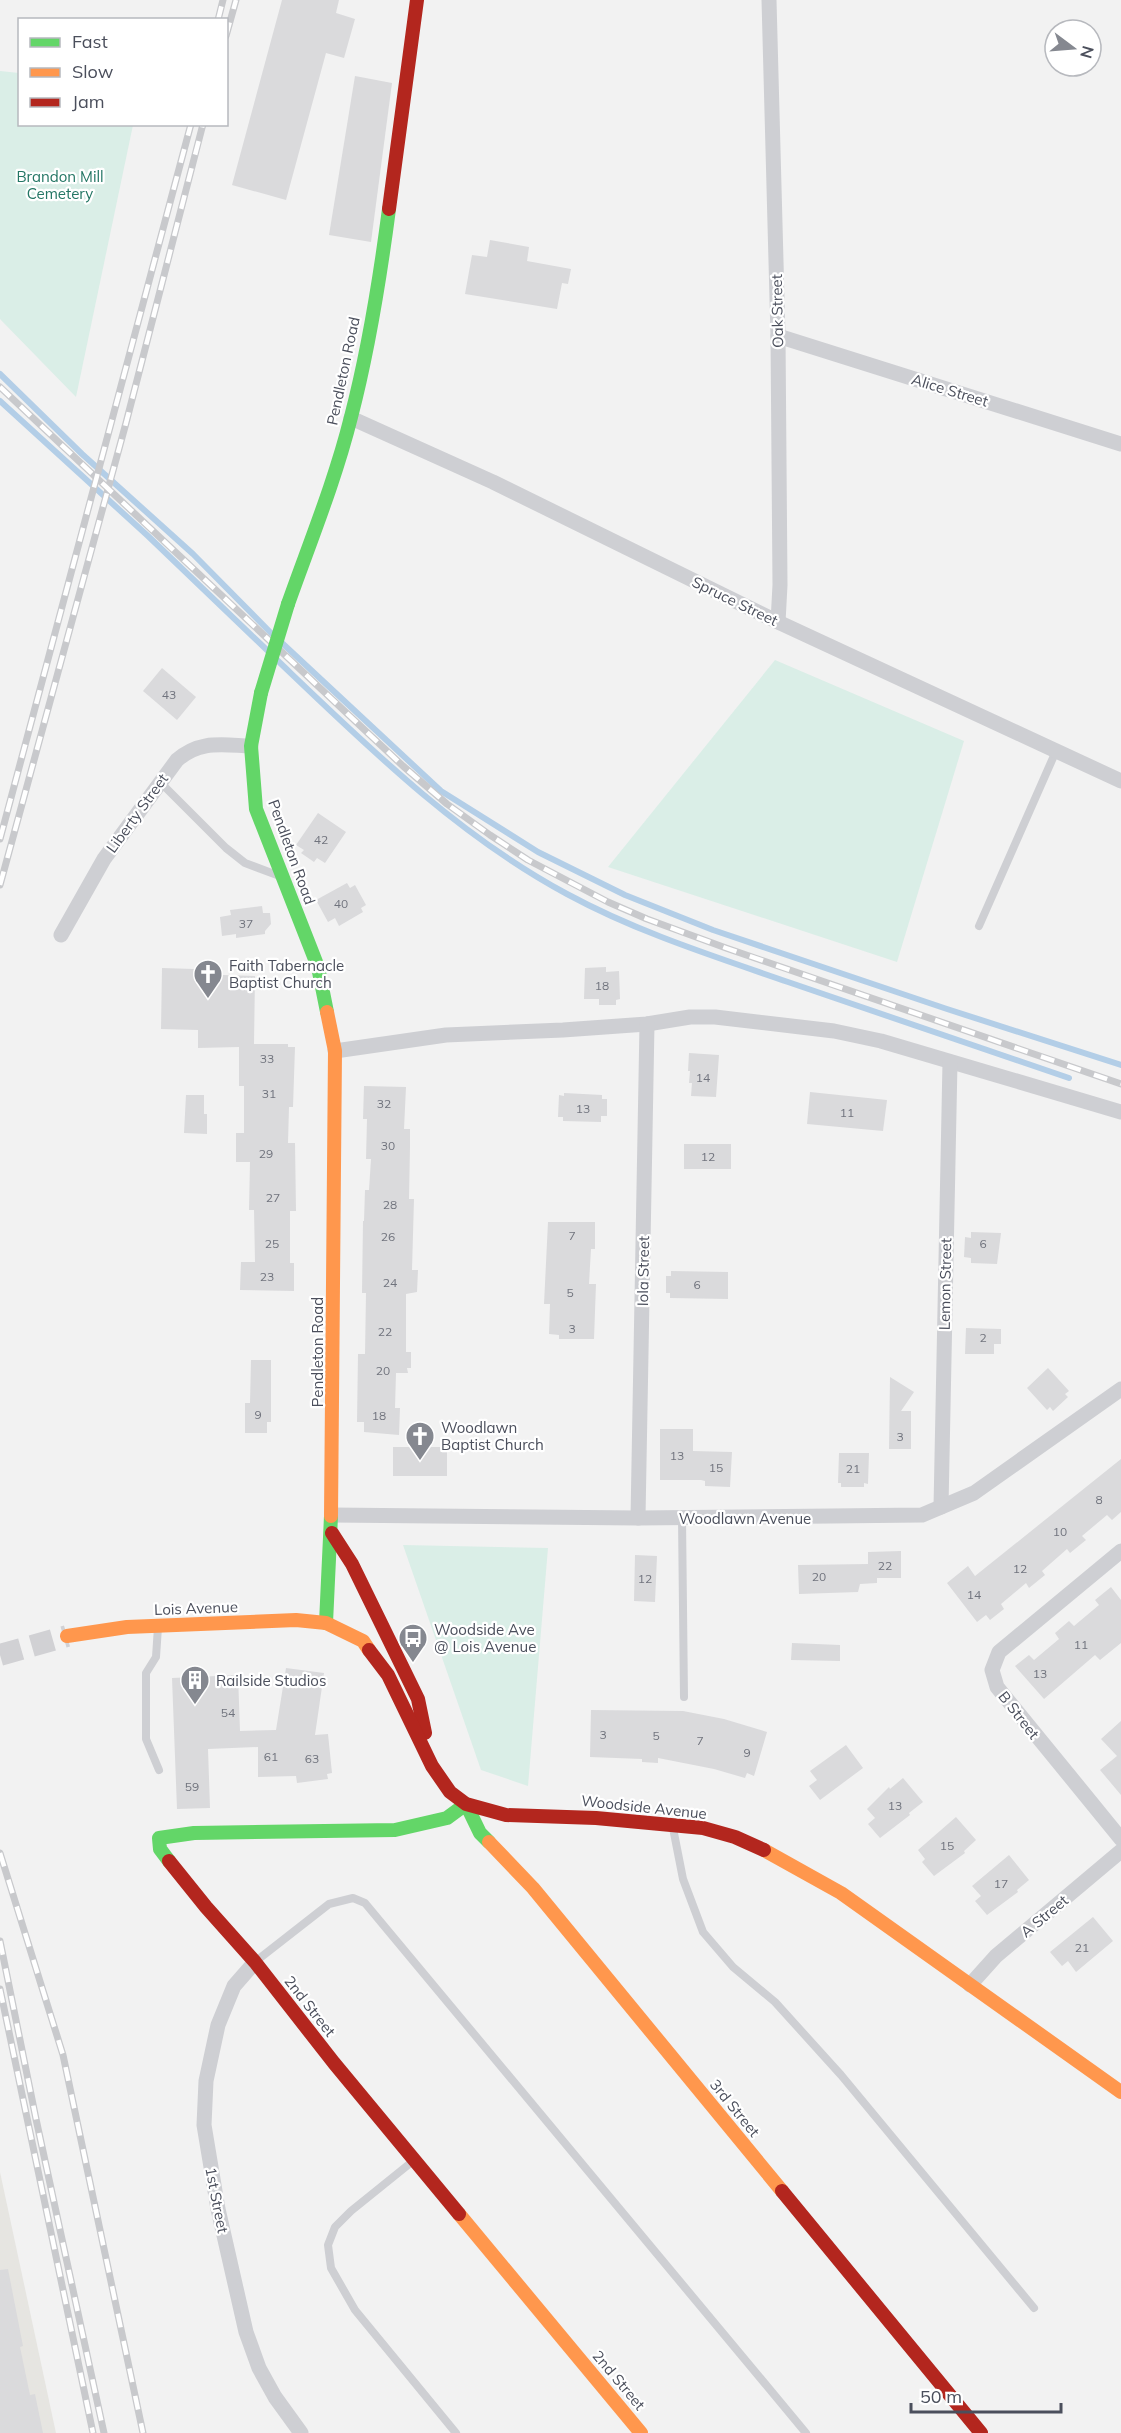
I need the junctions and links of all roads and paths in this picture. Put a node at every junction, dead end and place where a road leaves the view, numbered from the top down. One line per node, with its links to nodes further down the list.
1 (417, 0): 4 (street, Pendleton Road)
2 (769, 0): 3 (street, Oak Street)
3 (778, 336): 5 (street, Alice Street); 6 (street, Oak Street)
4 (351, 418): 6 (street, Spruce Street); 7 (street, Pendleton Road, bridge)
5 (1121, 444)
6 (778, 622): 8 (street, Spruce Street)
7 (251, 746): 9 (street, Liberty Street); 11 (street, Pendleton Road)
8 (1056, 751): 10 (street, Spruce Street); 12 (lane)
9 (160, 782): 11 (lane); 13 (street, Liberty Street)
10 (1121, 782)
11 (283, 878): 15 (street, Pendleton Road)
12 (980, 926)
13 (61, 935)
14 (647, 1024): 15 (street); 16 (street); 21 (street, Iola Street)
15 (335, 1051): 20 (street, Pendleton Road)
16 (950, 1062): 17 (street); 19 (street, Lemon Street)
17 (1121, 1112)
18 (1121, 1389): 19 (street, Woodlawn Avenue)
19 (941, 1507): 22 (street, Woodlawn Avenue)
20 (332, 1515): 21 (street, Woodlawn Avenue); 23 (street, Pendleton Road)
21 (638, 1518): 22 (street, Woodlawn Avenue)
22 (682, 1518): 28 (lane)
23 (332, 1533): 25 (street, Pendleton Road); 29 (street)
24 (1121, 1551): 33 (street, B Street)
25 (326, 1623): 26 (street, Lois Avenue); 29 (street, Woodside Avenue)
26 (158, 1626): 27 (street, Lois Avenue); 30 (lane)
27 (67, 1636)
28 (684, 1697)
29 (432, 1766): 31 (street, Woodside Avenue)
30 (159, 1770)
31 (466, 1804): 32 (street, Woodside Avenue); 35 (street, 2nd Street); 44 (street, 3rd Street)
32 (672, 1824): 36 (street, Woodside Avenue); 39 (lane)
33 (1121, 1839)
34 (1121, 1851): 36 (street, A Street)
35 (255, 1962): 38 (street, 2nd Street); 40 (street, 1st Street); 43 (lane)
36 (970, 1985): 37 (street, Woodside Avenue)
37 (1121, 2092)
38 (415, 2160): 41 (lane); 42 (street, 2nd Street)
39 (1034, 2308)
40 (301, 2433)
41 (456, 2433)
42 (641, 2433)
43 (806, 2433)
44 (981, 2433)

